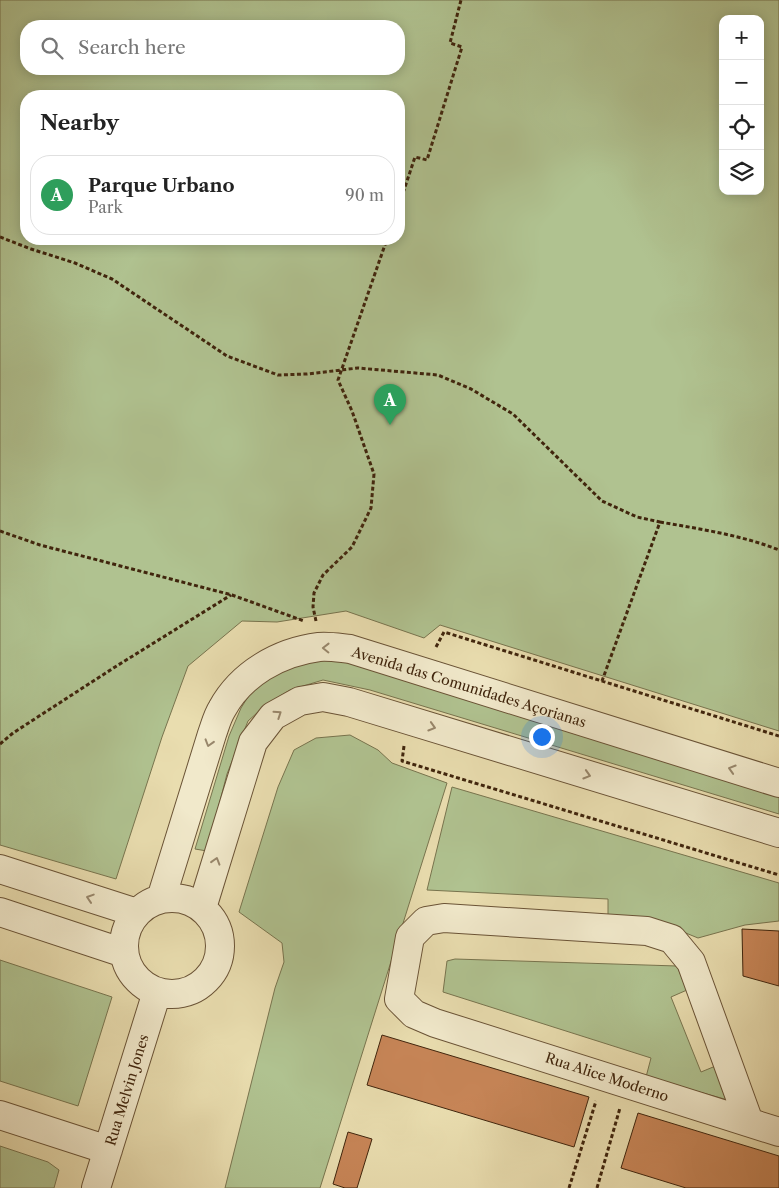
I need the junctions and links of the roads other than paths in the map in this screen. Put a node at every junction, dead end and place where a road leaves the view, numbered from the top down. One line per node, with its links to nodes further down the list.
1 (779, 784): 4 (street, Avenida das Comunidades Açorianas, one-way to 4)
2 (779, 834): 5 (street, one-way to 2)
3 (0, 869): 7 (street, one-way to 3)
4 (161, 899): 5 (street); 7 (street)
5 (202, 908): 9 (street)
6 (0, 912): 8 (street)
7 (137, 913): 8 (street)
8 (124, 953): 9 (street)
9 (157, 992): 13 (street, Rua Melvin Jones)
10 (0, 1115): 13 (street)
11 (749, 1122): 11 (street, Rua Alice Moderno); 12 (street, Rua Alice Moderno)
12 (779, 1132)
13 (108, 1150): 14 (street, Rua Melvin Jones)
14 (96, 1188)

